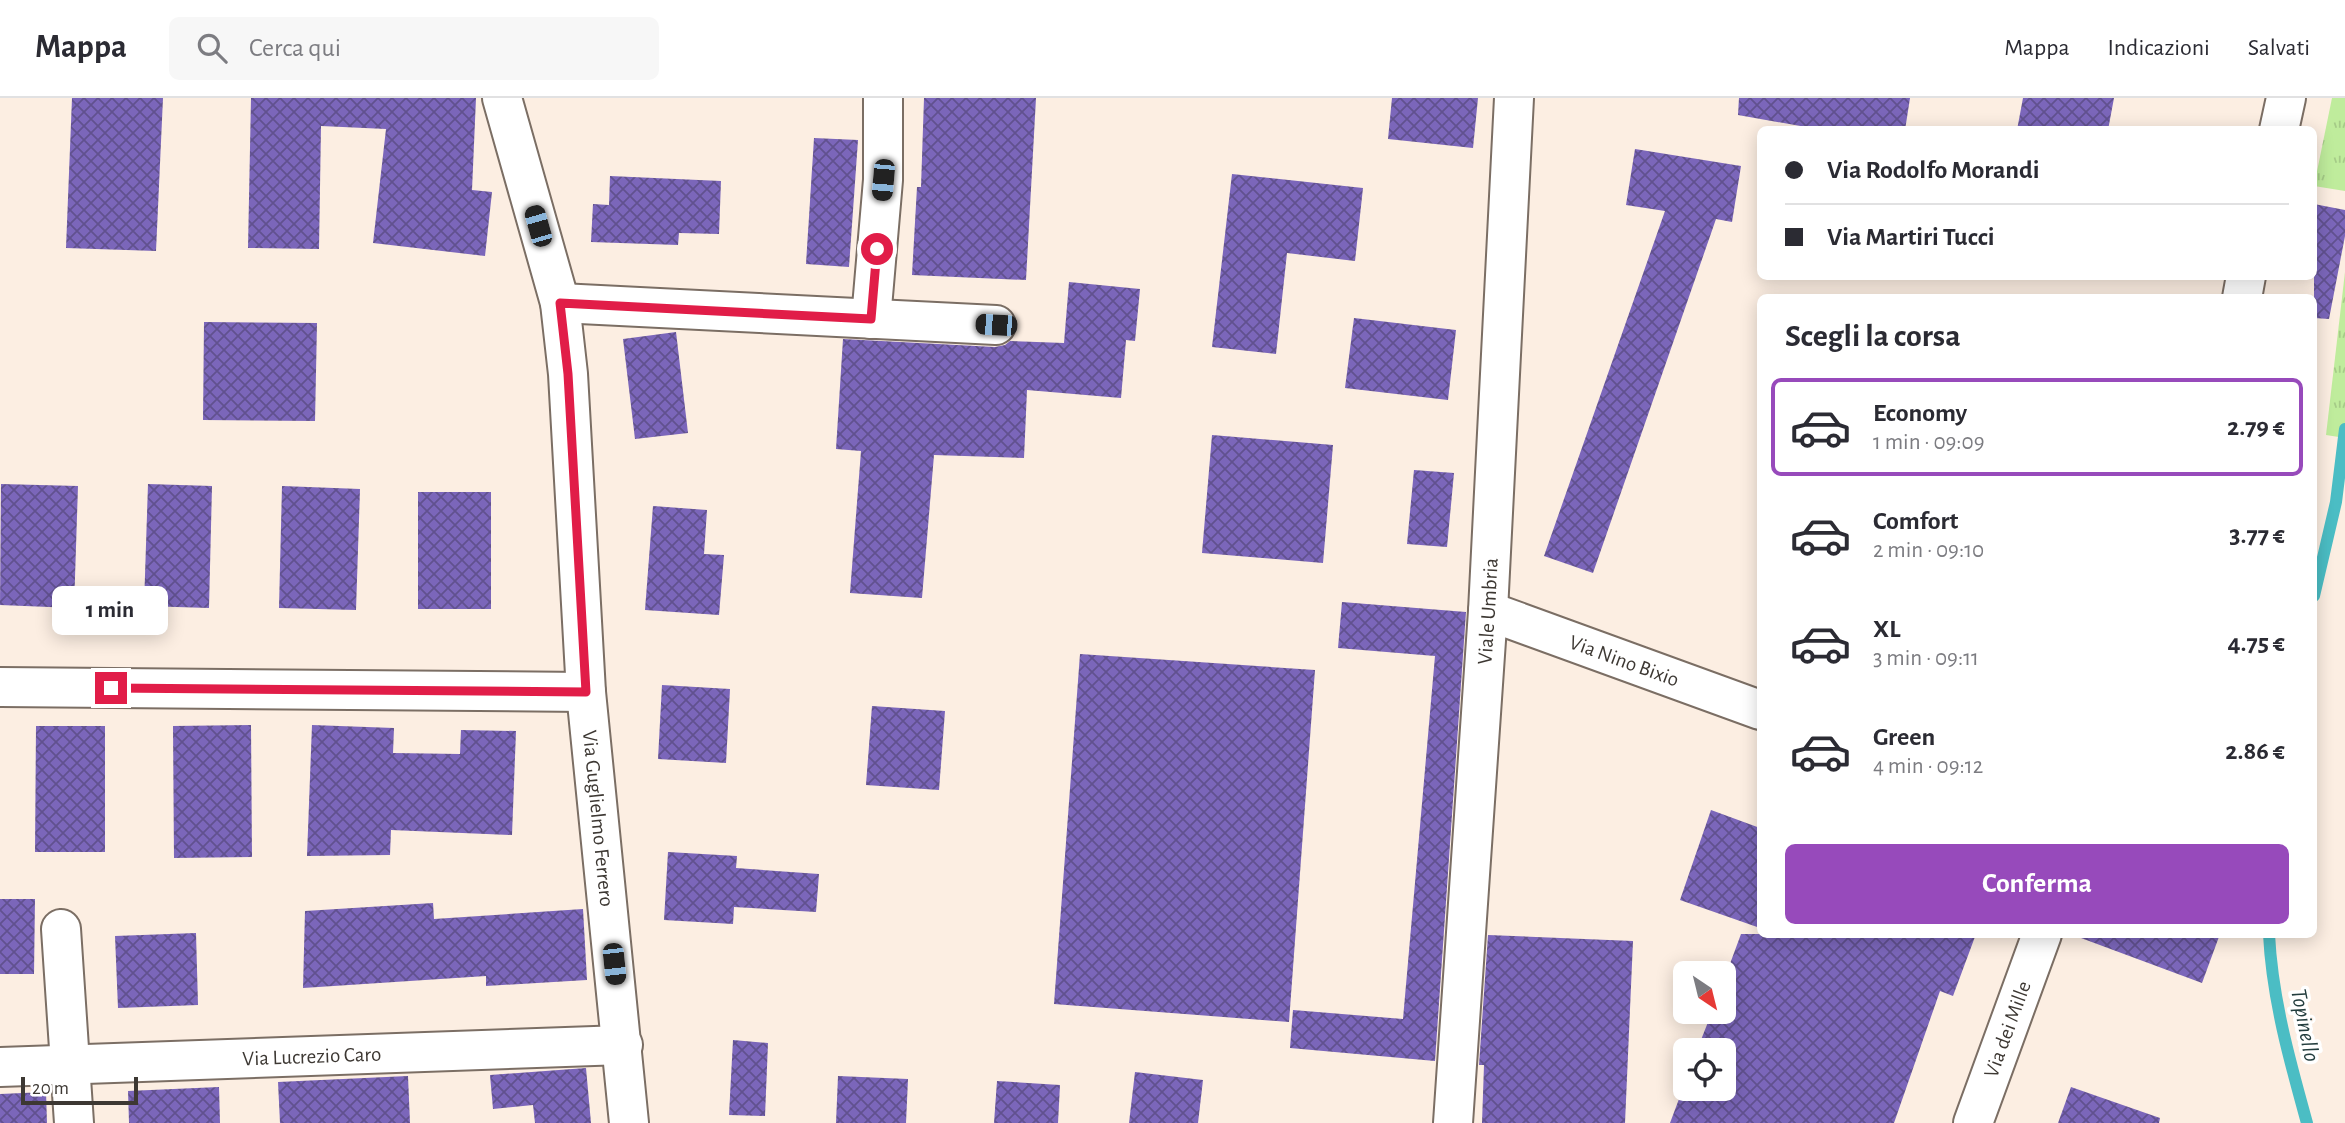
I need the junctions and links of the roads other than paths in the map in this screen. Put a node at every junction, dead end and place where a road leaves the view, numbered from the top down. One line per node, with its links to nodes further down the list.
1 (502, 98): 6 (street, Via Guglielmo Ferrero)
2 (883, 98): 7 (street)
3 (1514, 98): 9 (street, Viale Umbria)
4 (2286, 98): 5 (street)
5 (2280, 126)
6 (560, 303): 7 (street); 11 (street, Via Guglielmo Ferrero)
7 (871, 319): 8 (street)
8 (996, 325)
9 (1488, 611): 12 (street, Via Nino Bixio); 20 (street, Viale Umbria)
10 (0, 687): 11 (street)
11 (586, 692): 15 (street, Via Guglielmo Ferrero)
12 (1757, 709)
13 (61, 929): 16 (street)
14 (2041, 938): 21 (street, Via dei Mille)
15 (623, 1045): 16 (street, Via Lucrezio Caro); 19 (street, Via Guglielmo Ferrero)
16 (70, 1065): 17 (street, Via Lucrezio Caro); 18 (street)
17 (0, 1067)
18 (74, 1123)
19 (629, 1123)
20 (1453, 1123)
21 (1973, 1123)

